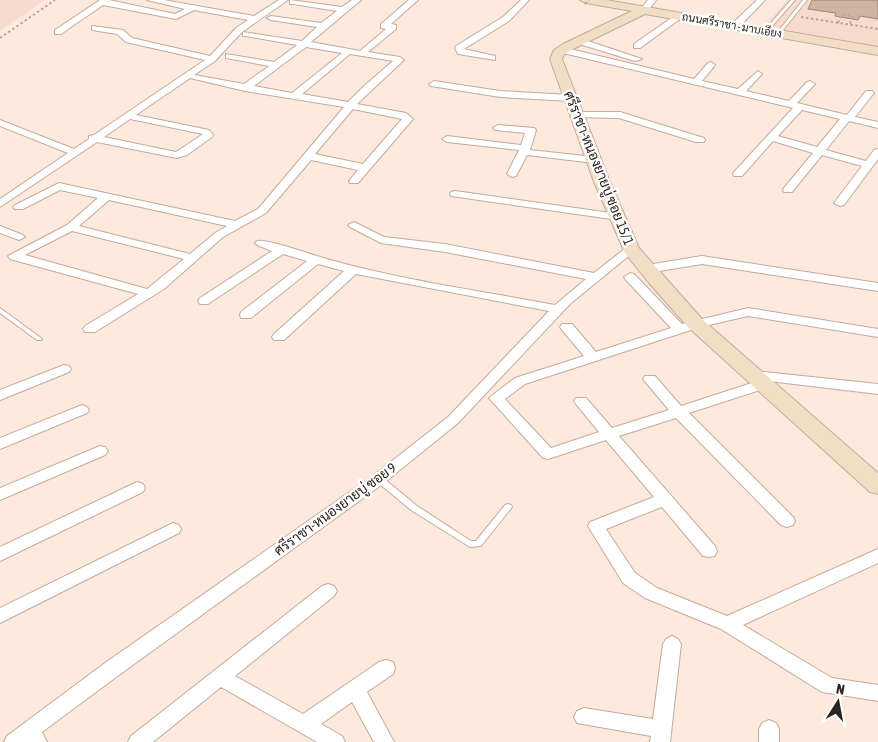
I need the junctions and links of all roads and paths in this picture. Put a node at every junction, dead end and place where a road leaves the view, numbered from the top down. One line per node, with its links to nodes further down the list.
1 (56, 0): 31 (path)
2 (122, 0): 13 (street)
3 (151, 0): 15 (street)
4 (357, 0): 16 (street)
5 (414, 0): 38 (street)
6 (525, 0): 40 (street)
7 (761, 0): 24 (street)
8 (793, 0): 27 (lane)
9 (805, 0): 30 (lane)
10 (103, 1): 13 (street); 28 (street)
11 (288, 1): 16 (street); 20 (street)
12 (587, 1): 14 (street, ถนนศรีราชา - มาบเอียง)
13 (113, 4): 15 (street)
14 (648, 5): 17 (street, ถนนศรีราชา - มาบเอียง); 32 (street)
15 (192, 8): 20 (street)
16 (344, 10): 23 (street)
17 (680, 16): 24 (street, ถนนศรีราชา - มาบเอียง); 34 (street)
18 (798, 17): 21 (path)
19 (271, 18): 23 (street)
20 (254, 19): 41 (street)
21 (838, 23): 22 (path); 22 (path)
22 (850, 24): 26 (path)
23 (323, 26): 33 (street)
24 (735, 26): 27 (street, ถนนศรีราชา - มาบเอียง)
25 (95, 28): 41 (street)
26 (878, 29)
27 (766, 31): 30 (street, ถนนศรีราชา - มาบเอียง)
28 (58, 32)
29 (246, 34): 33 (street)
30 (778, 34): 37 (street, ถนนศรีราชา - มาบเอียง)
31 (0, 38)
32 (579, 42): 35 (street); 42 (street)
33 (304, 44): 36 (street); 43 (street)
34 (637, 46)
35 (562, 50): 47 (street); 54 (street, ศรีราชา-หนองยายบู่ ซอย 15/1)
36 (350, 51): 38 (street); 53 (street)
37 (878, 51)
38 (362, 53): 56 (street)
39 (229, 56): 43 (street)
40 (492, 58)
41 (212, 59): 58 (street)
42 (638, 59)
43 (276, 65): 50 (street)
44 (711, 65): 47 (street)
45 (758, 74): 51 (street)
46 (194, 78): 50 (street)
47 (697, 81): 51 (street)
48 (434, 84): 54 (street)
49 (810, 84): 55 (street)
50 (245, 88): 53 (street)
51 (740, 92): 55 (street)
52 (869, 93): 59 (street)
53 (294, 96): 56 (street)
54 (570, 98): 57 (street, ศรีราชา-หนองยายบู่ ซอย 15/1)
55 (796, 105): 59 (street); 64 (street)
56 (350, 106): 71 (street); 74 (street)
57 (576, 115): 66 (street); 72 (street, ศรีราชา-หนองยายบู่ ซอย 15/1)
58 (127, 116): 63 (street); 63 (street)
59 (848, 118): 61 (street); 68 (street)
60 (0, 123): 69 (street)
61 (878, 125)
62 (498, 128): 67 (street)
63 (94, 138): 69 (street)
64 (772, 138): 68 (street); 76 (street)
65 (447, 139): 67 (street)
66 (700, 140)
67 (525, 150): 72 (street); 75 (street)
68 (820, 151): 73 (street); 78 (street)
69 (74, 152): 82 (street)
70 (878, 152): 73 (street)
71 (308, 156): 74 (street); 85 (street)
72 (594, 160): 84 (street, ศรีราชา-หนองยายบู่ ซอย 15/1)
73 (869, 165): 81 (street)
74 (365, 168): 77 (street)
75 (512, 174)
76 (738, 174)
77 (354, 182)
78 (788, 190)
79 (455, 194): 84 (street)
80 (106, 198): 83 (street); 85 (street); 87 (street)
81 (840, 203)
82 (0, 204)
83 (19, 207)
84 (618, 217): 91 (street, ศรีราชา-หนองยายบู่ ซอย 15/1)
85 (237, 225): 93 (street)
86 (354, 225): 97 (street)
87 (70, 227): 93 (street); 100 (street)
88 (0, 229): 89 (street)
89 (19, 237)
90 (261, 243): 92 (street)
91 (631, 248): 95 (street, ศรีราชา-หนองยายบู่ ซอย 15/1); 97 (street, ศรีราชา-หนองยายบู่ ซอย 9)
92 (281, 250): 94 (street); 101 (street)
93 (193, 258): 100 (street)
94 (315, 261): 96 (street); 104 (street)
95 (647, 269): 99 (street); 105 (street, ศรีราชา-หนองยายบู่ ซอย 15/1)
96 (353, 270): 102 (street); 110 (street)
97 (596, 276): 102 (street, ศรีราชา-หนองยายบู่ ซอย 9)
98 (630, 277): 108 (street)
99 (878, 287)
100 (149, 293): 107 (street)
101 (204, 301)
102 (558, 309): 124 (street, ศรีราชา-หนองยายบู่ ซอย 9)
103 (0, 310): 111 (lane)
104 (246, 315)
105 (696, 324): 108 (street); 109 (street); 115 (street, ศรีราชา-หนองยายบู่ ซอย 15/1)
106 (567, 327): 112 (street)
107 (90, 329)
108 (679, 329): 112 (street)
109 (878, 332)
110 (279, 337)
111 (39, 339)
112 (593, 357): 121 (street)
113 (64, 369): 117 (street)
114 (650, 379): 120 (street)
115 (759, 379): 116 (street); 120 (street); 125 (street, ศรีราชา-หนองยายบู่ ซอย 15/1)
116 (877, 393)
117 (0, 395)
118 (582, 401): 121 (street)
119 (82, 410): 122 (street)
120 (678, 411): 121 (street); 130 (street)
121 (610, 434): 128 (street)
122 (0, 444)
123 (100, 451): 127 (street)
124 (379, 479): 129 (lane); 146 (street, ศรีราชา-หนองยายบู่ ซอย 9)
125 (878, 486)
126 (137, 488): 133 (street)
127 (0, 494)
128 (665, 499): 132 (street); 137 (street)
129 (508, 507)
130 (787, 521)
131 (173, 530): 136 (street)
132 (709, 551)
133 (0, 554)
134 (878, 556): 137 (street)
135 (328, 591): 140 (street)
136 (0, 616)
137 (727, 624): 142 (street)
138 (672, 644): 145 (street)
139 (386, 668): 141 (street)
140 (220, 677): 144 (street); 147 (street)
141 (355, 688): 144 (street); 149 (street)
142 (878, 693)
143 (584, 717): 145 (street)
144 (304, 724): 148 (street)
145 (661, 736)
146 (27, 738)
147 (138, 742)
148 (335, 742)
149 (384, 742)

